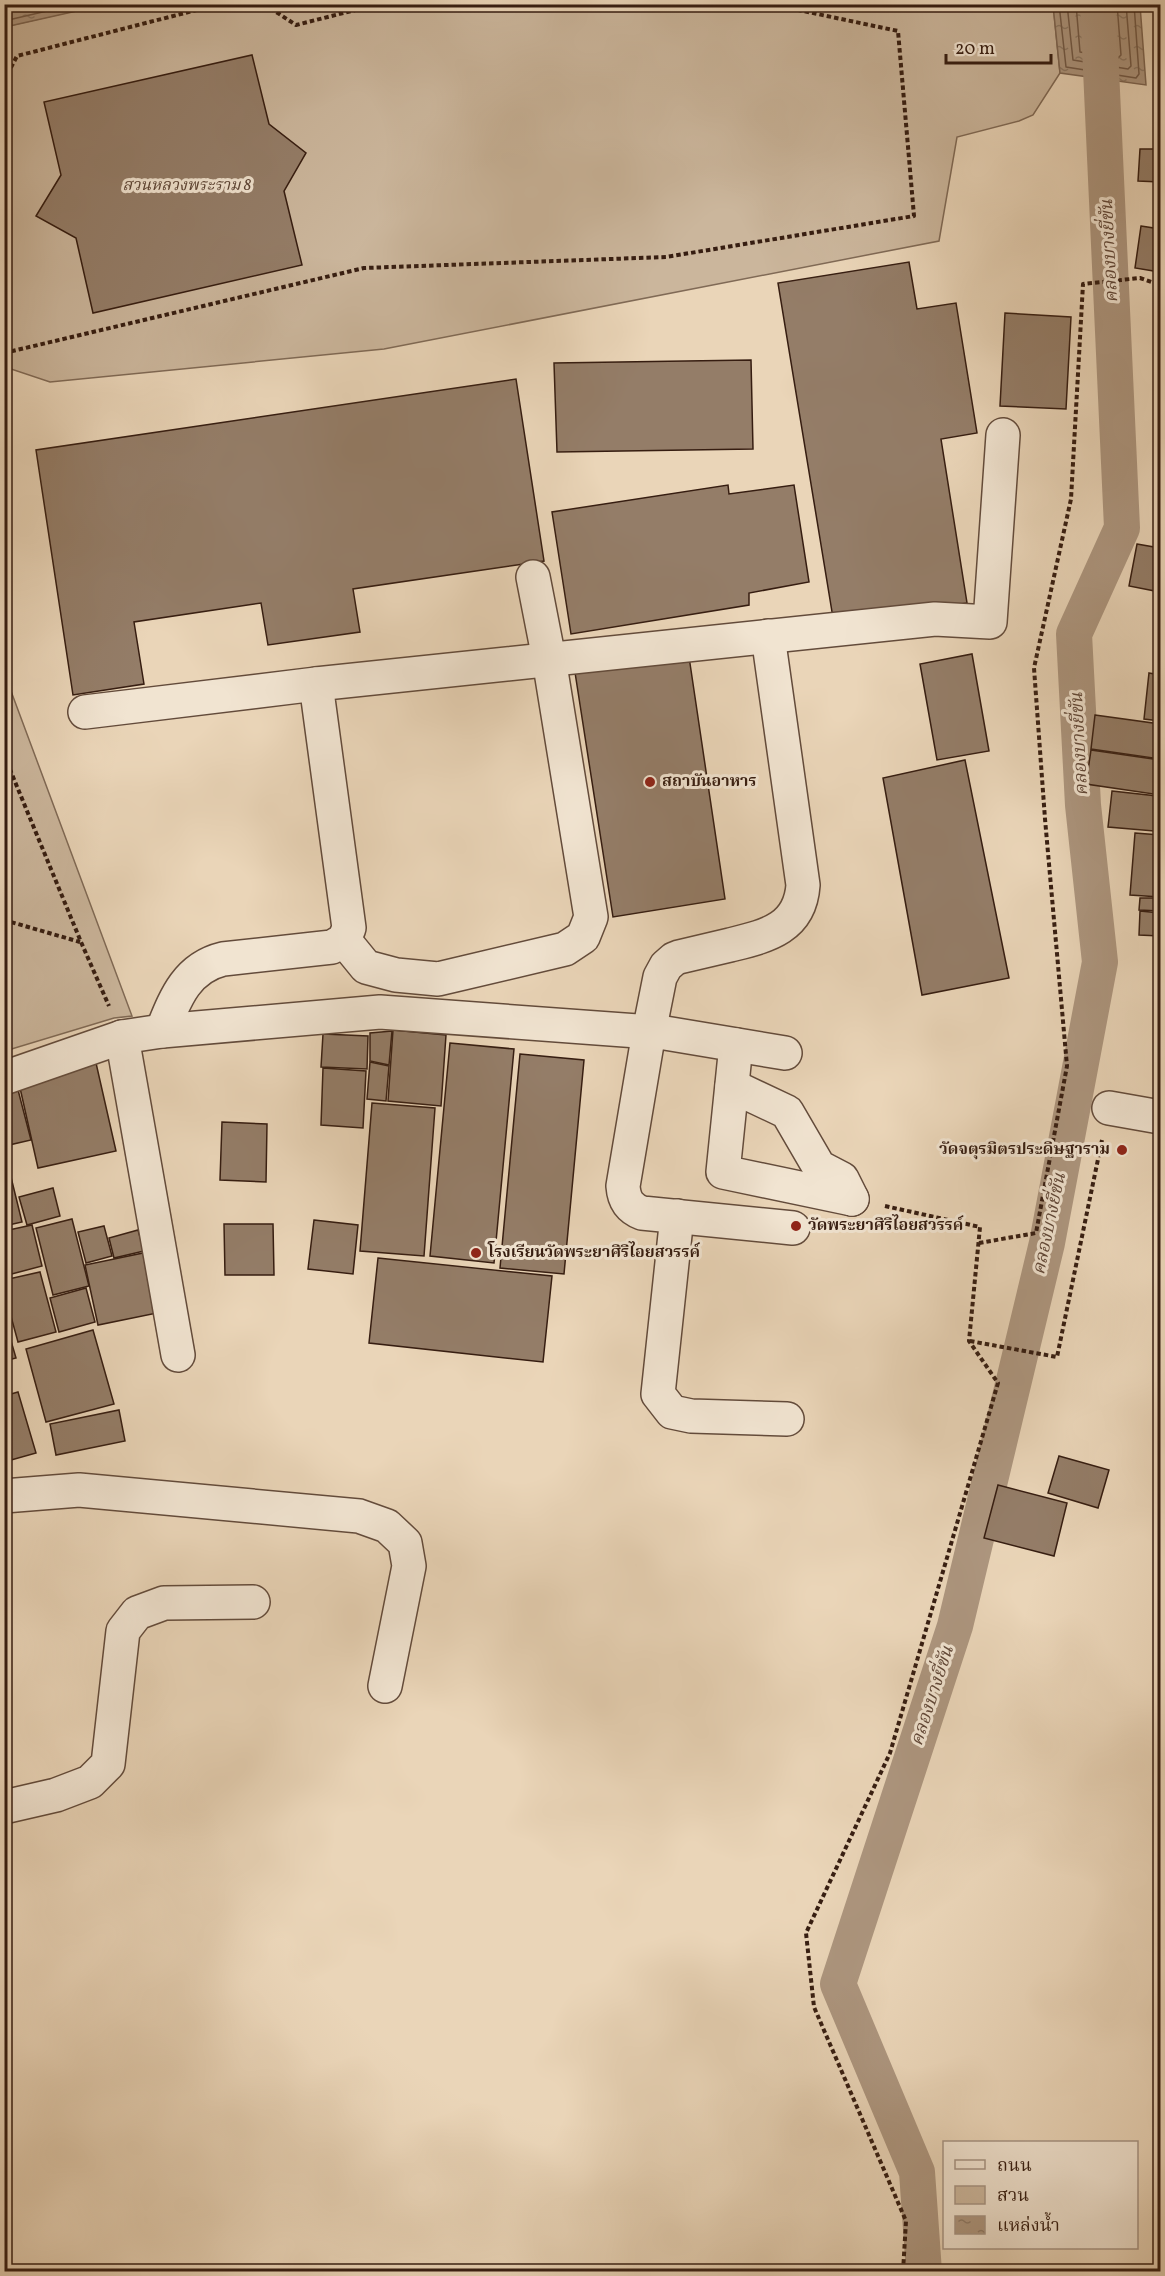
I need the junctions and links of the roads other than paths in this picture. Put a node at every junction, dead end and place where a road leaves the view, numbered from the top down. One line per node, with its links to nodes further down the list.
1 (1003, 435): 3 (street)
2 (533, 577): 4 (street)
3 (768, 636): 4 (street); 9 (street)
4 (549, 659): 5 (street); 7 (street)
5 (316, 684): 6 (street); 7 (street)
6 (85, 711)
7 (344, 940): 8 (street)
8 (162, 1031): 9 (street); 10 (street)
9 (649, 1032): 11 (street); 17 (street)
10 (122, 1037): 13 (street); 19 (street)
11 (736, 1045): 12 (street); 14 (street)
12 (785, 1053)
13 (4, 1078)
14 (732, 1086): 14 (street)
15 (1109, 1108): 16 (street)
16 (1161, 1117)
17 (676, 1216): 18 (street); 20 (street)
18 (793, 1228)
19 (178, 1355)
20 (787, 1419)
21 (4, 1496): 23 (street)
22 (253, 1602): 24 (street)
23 (385, 1686)
24 (4, 1807)

